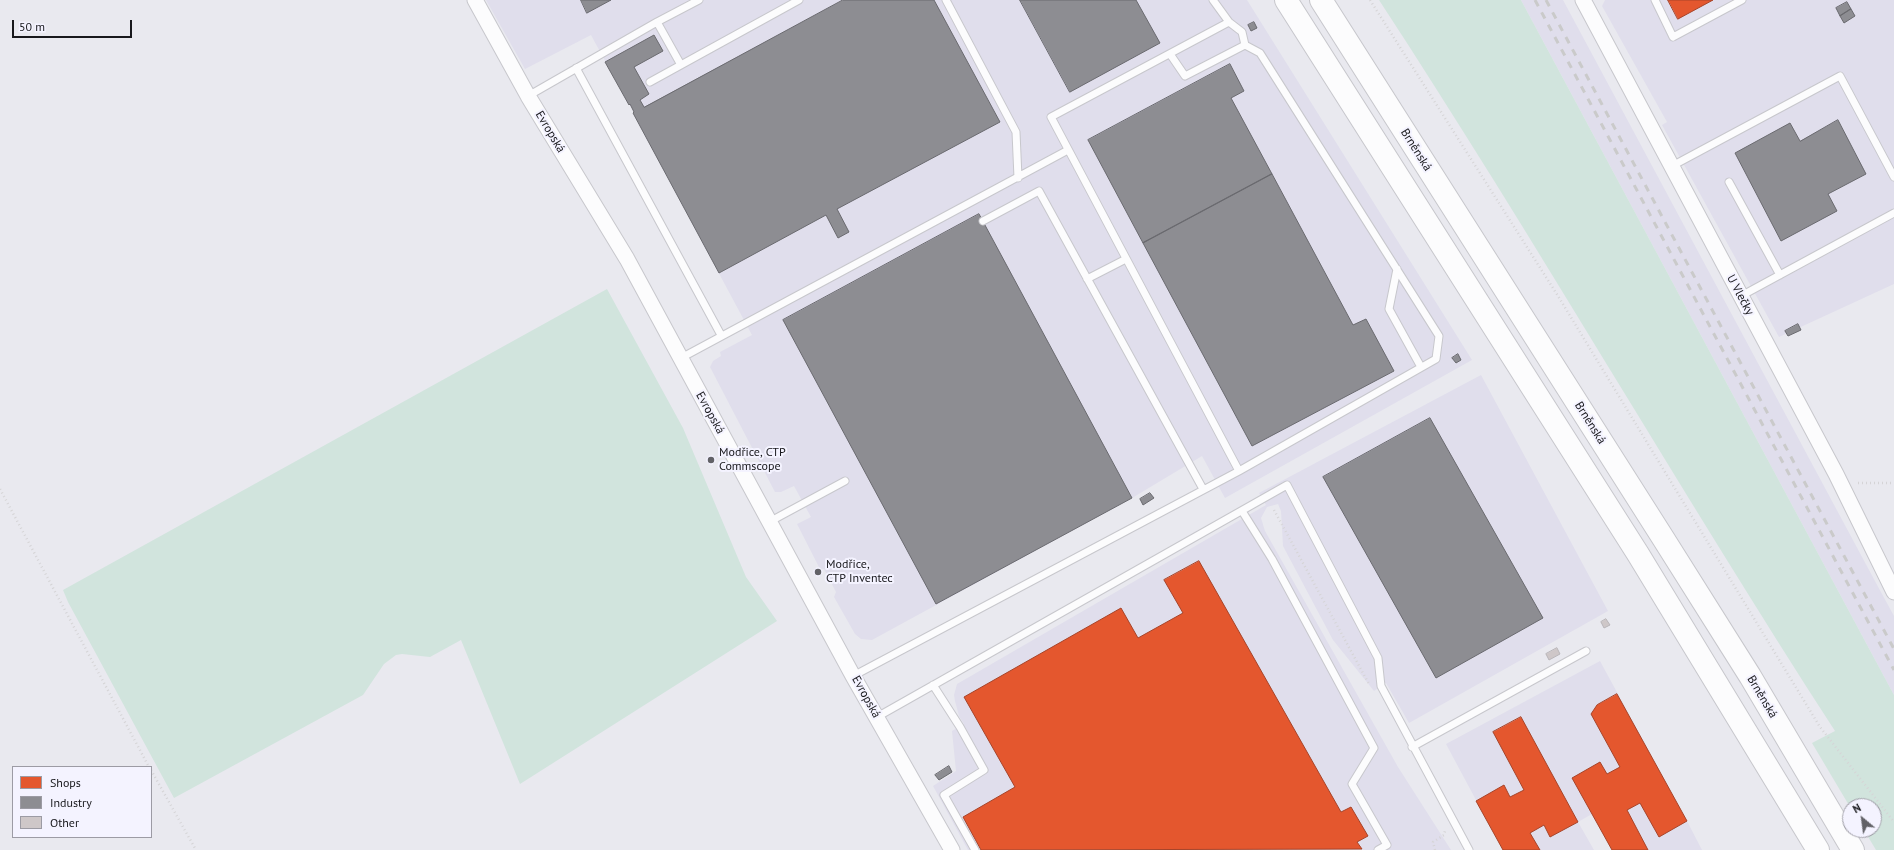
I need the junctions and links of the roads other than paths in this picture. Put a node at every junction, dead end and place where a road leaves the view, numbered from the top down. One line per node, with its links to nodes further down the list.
1 (475, 0): 18 (street, Evropská)
2 (699, 0): 11 (lane)
3 (799, 0): 15 (lane)
4 (946, 0): 22 (lane)
5 (1213, 0): 12 (lane)
6 (1286, 0): 49 (highway)
7 (1321, 0): 50 (highway, Brněnská)
8 (1583, 0): 20 (street, U Vlečky)
9 (1655, 0): 10 (lane)
10 (1742, 0)
11 (657, 22): 15 (lane); 16 (lane)
12 (1229, 22): 13 (lane); 14 (lane)
13 (1245, 45): 14 (lane); 27 (lane)
14 (1170, 54): 19 (lane)
15 (680, 65): 17 (lane)
16 (576, 68): 18 (lane); 31 (lane)
17 (650, 82)
18 (528, 96): 32 (street, Evropská)
19 (1068, 150): 22 (lane); 26 (lane)
20 (1672, 166): 21 (lane); 30 (street, U Vlečky)
21 (1894, 177)
22 (1018, 178): 31 (lane)
23 (1729, 182): 28 (lane)
24 (1894, 213): 28 (lane)
25 (983, 222): 29 (lane)
26 (1126, 259): 29 (lane); 34 (lane)
27 (1397, 269): 33 (lane); 33 (lane)
28 (1780, 275): 30 (lane)
29 (1088, 279): 36 (lane)
30 (1741, 296): 39 (street, U Vlečky)
31 (721, 335): 32 (lane)
32 (681, 358): 38 (street, Evropská)
33 (1421, 367): 34 (lane)
34 (1239, 471): 36 (lane)
35 (845, 481): 38 (lane)
36 (1204, 490): 41 (lane)
37 (1242, 511): 42 (lane); 44 (lane); 47 (lane)
38 (769, 522): 41 (street, Evropská)
39 (1894, 592)
40 (1586, 651): 44 (lane)
41 (854, 676): 43 (street, Evropská)
42 (933, 685): 43 (lane); 46 (lane)
43 (877, 717): 45 (street, Evropská)
44 (1412, 747): 48 (lane)
45 (952, 850)
46 (975, 850)
47 (1378, 850)
48 (1469, 850)
49 (1818, 850)
50 (1853, 850)

